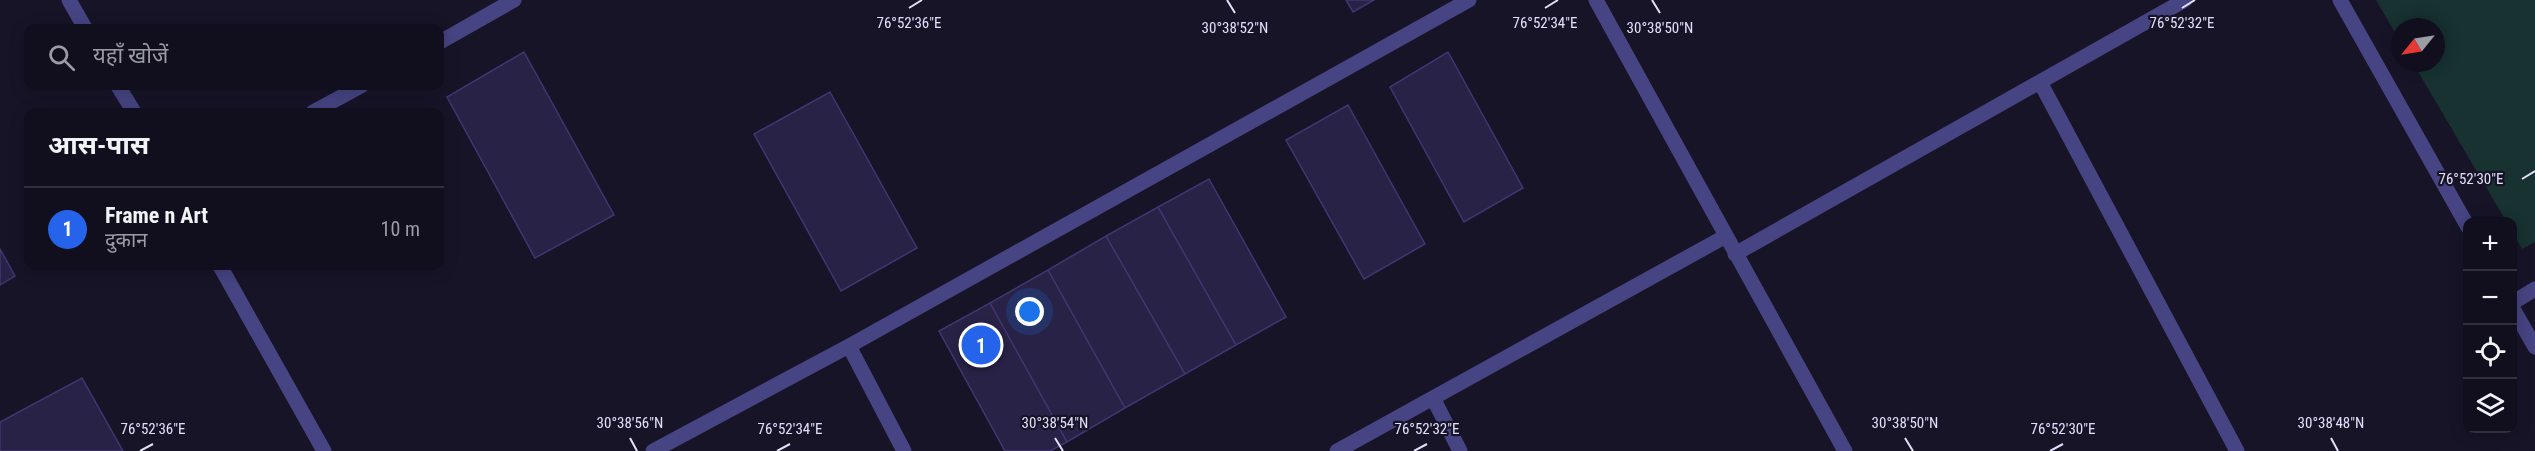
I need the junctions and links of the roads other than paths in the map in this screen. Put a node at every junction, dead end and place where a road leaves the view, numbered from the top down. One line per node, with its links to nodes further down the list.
1 (69, 0): 7 (street)
2 (514, 0): 8 (street)
3 (1469, 0): 21 (street)
4 (1596, 0): 15 (street)
5 (2185, 0): 9 (street)
6 (2340, 0): 14 (street)
7 (83, 24)
8 (444, 40)
9 (2040, 82): 16 (street); 30 (street)
10 (120, 90): 12 (street)
11 (354, 90): 13 (street)
12 (132, 108)
13 (320, 108)
14 (2463, 218)
15 (1726, 236): 16 (street); 23 (street)
16 (1735, 254): 29 (street)
17 (222, 270): 24 (street)
18 (2535, 289): 19 (street)
19 (2517, 302)
20 (2517, 314): 22 (street)
21 (849, 346): 25 (street); 26 (street)
22 (2535, 347)
23 (1432, 398): 27 (street); 28 (street)
24 (324, 451)
25 (653, 451)
26 (904, 451)
27 (1337, 451)
28 (1460, 451)
29 (1845, 451)
30 (2237, 451)

